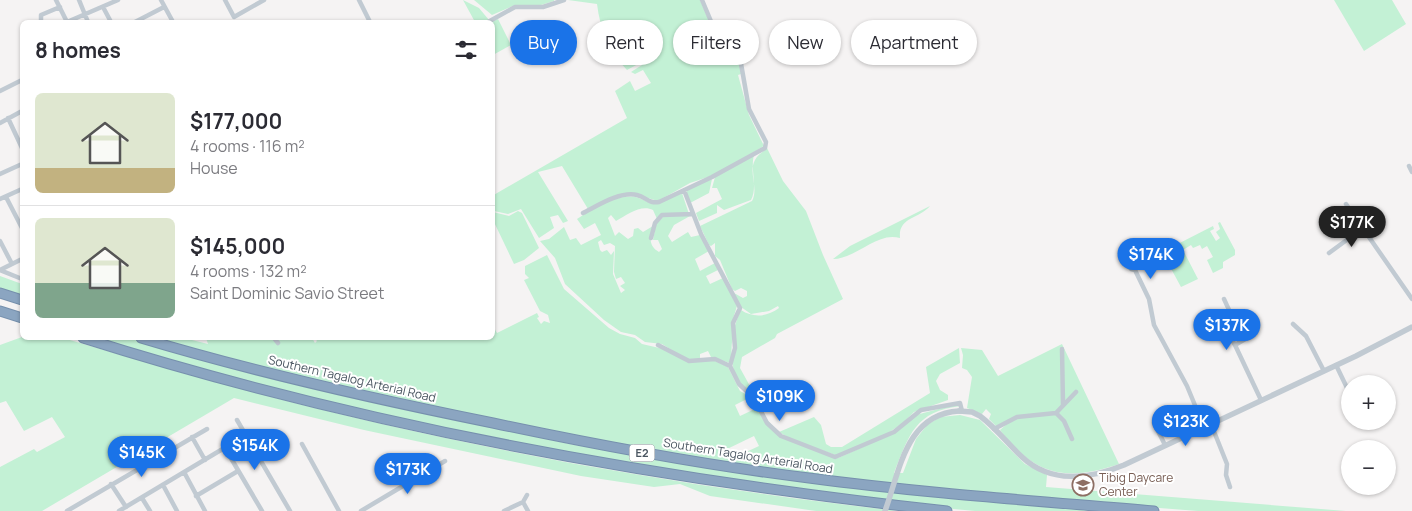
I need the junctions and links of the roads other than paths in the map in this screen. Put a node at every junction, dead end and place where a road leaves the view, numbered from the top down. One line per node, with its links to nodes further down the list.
1 (56, 0): 10 (street)
2 (78, 0): 13 (street)
3 (118, 0): 11 (street)
4 (161, 0): 12 (street)
5 (225, 0): 6 (street)
6 (264, 0)
7 (359, 0): 21 (street)
8 (564, 0): 22 (street)
9 (702, 0): 33 (street)
10 (60, 7): 14 (street); 15 (street)
11 (104, 7): 13 (street); 18 (street)
12 (164, 7): 19 (street); 20 (street)
13 (84, 15): 16 (street); 17 (street)
14 (41, 20)
15 (66, 20)
16 (72, 20)
17 (87, 20)
18 (110, 20)
19 (138, 20)
20 (172, 20)
21 (369, 20)
22 (492, 20)
23 (20, 81): 24 (street)
24 (0, 91)
25 (20, 112): 26 (street)
26 (8, 118): 27 (street); 28 (street)
27 (0, 123)
28 (20, 144)
29 (20, 165): 32 (street)
30 (1409, 166): 31 (street)
31 (1412, 172)
32 (0, 174)
33 (684, 190): 38 (street); 39 (street)
34 (20, 191): 35 (street)
35 (6, 197): 36 (street); 40 (street)
36 (0, 199)
37 (1346, 204): 41 (street)
38 (583, 213)
39 (692, 214): 42 (street); 66 (street)
40 (20, 224)
41 (1363, 228): 44 (street); 53 (street)
42 (652, 238)
43 (0, 241): 47 (street)
44 (1329, 253)
45 (1122, 256): 78 (street)
46 (20, 260): 47 (street)
47 (12, 264): 48 (street)
48 (0, 270): 49 (street)
49 (20, 278)
50 (0, 293): 51 (highway)
51 (20, 299)
52 (1224, 299): 64 (street)
53 (1412, 299)
54 (0, 311): 55 (highway)
55 (20, 317)
56 (1293, 324): 68 (street)
57 (1412, 327): 67 (street)
58 (1225, 328): 64 (street)
59 (90, 340): 111 (highway, E2)
60 (149, 340): 112 (highway, Southern Tagalog Arterial Road / E2)
61 (276, 340): 62 (street)
62 (278, 343)
63 (658, 344): 66 (street)
64 (1235, 345): 71 (street)
65 (1062, 349): 72 (street)
66 (730, 366): 73 (street)
67 (1336, 366): 68 (street); 69 (street)
68 (1324, 371): 71 (street)
69 (1341, 376)
70 (1076, 392): 72 (street)
71 (1260, 400): 77 (street)
72 (1063, 405): 74 (street)
73 (961, 411): 80 (street); 110 (street, bridge)
74 (1056, 413): 80 (street); 83 (street)
75 (237, 420): 81 (street)
76 (1154, 423): 85 (street)
77 (1210, 424): 78 (street); 93 (street)
78 (1204, 427): 85 (street)
79 (207, 429): 82 (street)
80 (994, 429): 85 (street)
81 (246, 435): 86 (street); 105 (street)
82 (192, 437): 87 (street); 91 (street)
83 (1072, 439)
84 (302, 444): 106 (street)
85 (1165, 445)
86 (225, 448): 87 (street); 89 (street)
87 (205, 460): 90 (street)
88 (445, 461): 107 (street)
89 (238, 471): 95 (street); 104 (street)
90 (184, 472): 92 (street); 95 (street)
91 (111, 484): 98 (street); 99 (street)
92 (163, 485): 96 (street); 102 (street)
93 (1230, 487)
94 (527, 495): 97 (street)
95 (196, 496): 103 (street)
96 (142, 498): 98 (street); 101 (street)
97 (523, 502): 108 (street); 109 (street)
98 (126, 507): 100 (street)
99 (67, 511)
100 (119, 511)
101 (150, 511)
102 (177, 511)
103 (205, 511)
104 (262, 511)
105 (290, 511)
106 (339, 511)
107 (362, 511)
108 (504, 511)
109 (528, 511)
110 (885, 511)
111 (944, 511)
112 (1154, 511)

